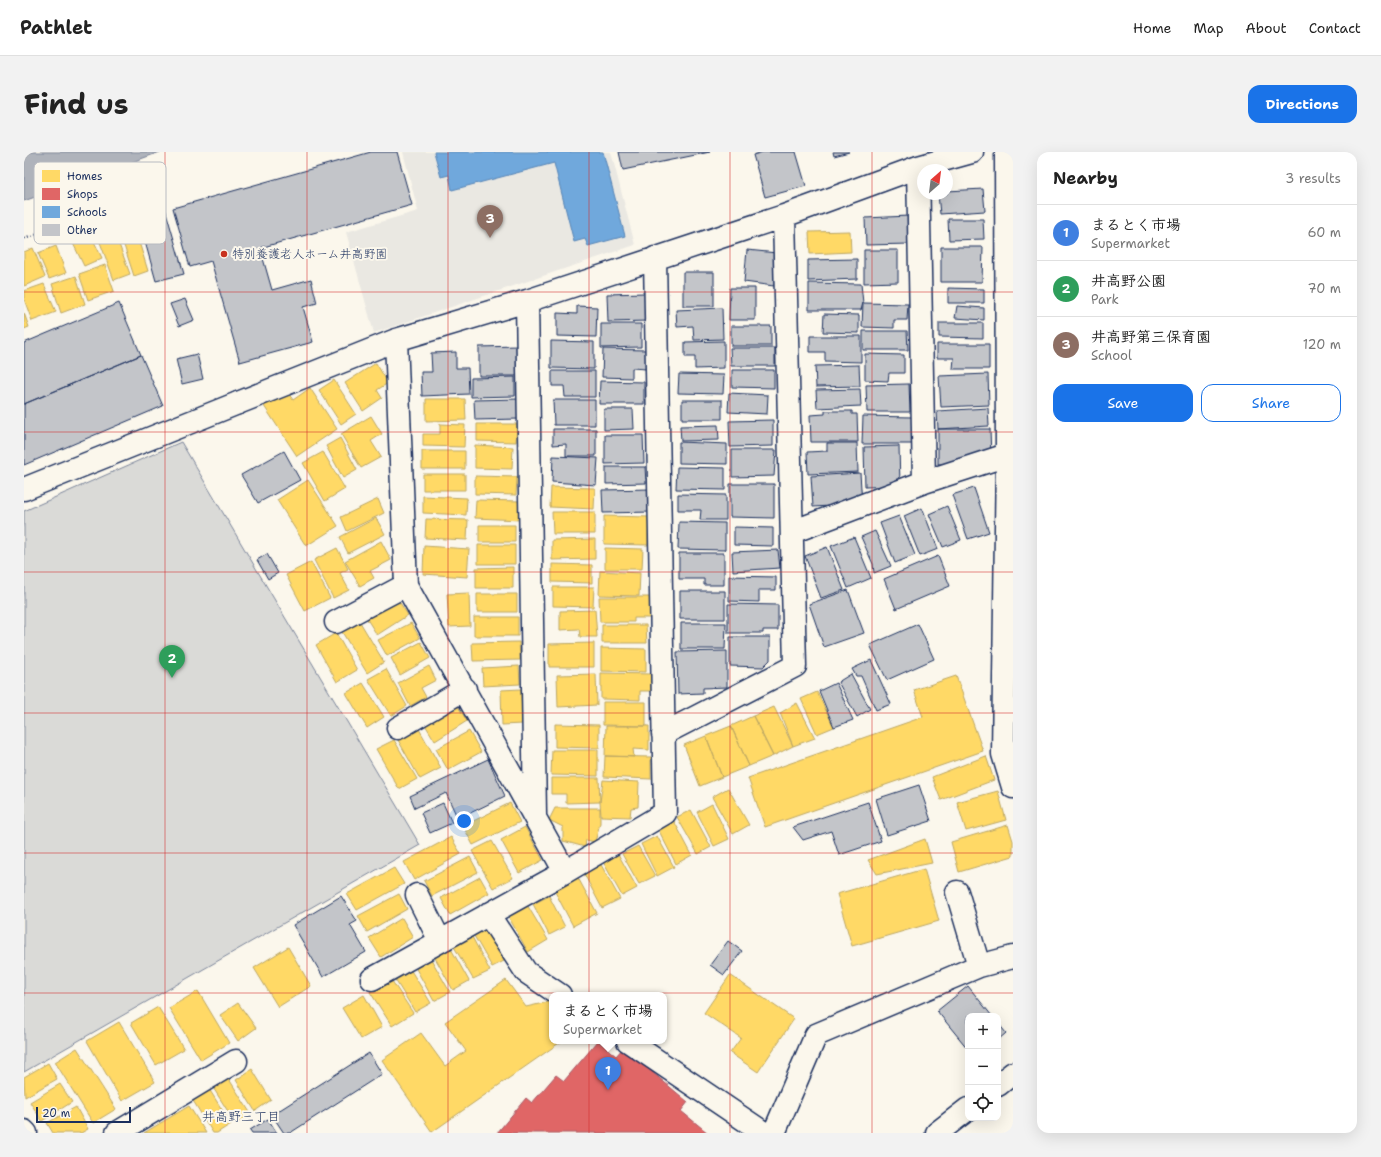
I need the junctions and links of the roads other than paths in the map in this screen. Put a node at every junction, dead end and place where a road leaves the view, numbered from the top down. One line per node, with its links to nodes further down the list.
1 (972, 152): 3 (street)
2 (1006, 152): 10 (street)
3 (929, 164)
4 (917, 167): 6 (street)
5 (919, 200): 11 (street)
6 (784, 216): 7 (street); 13 (street)
7 (655, 258): 8 (street); 18 (street)
8 (527, 300): 9 (street); 20 (street)
9 (396, 340): 12 (street); 14 (street)
10 (1007, 455): 11 (street); 19 (street)
11 (924, 482): 13 (street)
12 (24, 489)
13 (792, 532): 18 (street)
14 (406, 585): 15 (street); 16 (street)
15 (336, 622)
16 (465, 689): 17 (street); 20 (street)
17 (398, 728)
18 (663, 734): 21 (street)
19 (1013, 786)
20 (535, 820): 21 (street)
21 (564, 872): 24 (street)
22 (957, 892): 27 (street)
23 (417, 895): 25 (street)
24 (488, 914): 25 (street); 29 (street)
25 (440, 941): 28 (street)
26 (1013, 957): 27 (street)
27 (978, 966): 37 (street)
28 (372, 979)
29 (556, 992)
30 (632, 1044): 36 (street)
31 (236, 1061): 35 (street)
32 (1013, 1073): 33 (street)
33 (1001, 1083)
34 (965, 1110): 38 (street)
35 (117, 1133)
36 (764, 1133)
37 (774, 1133)
38 (937, 1133)

